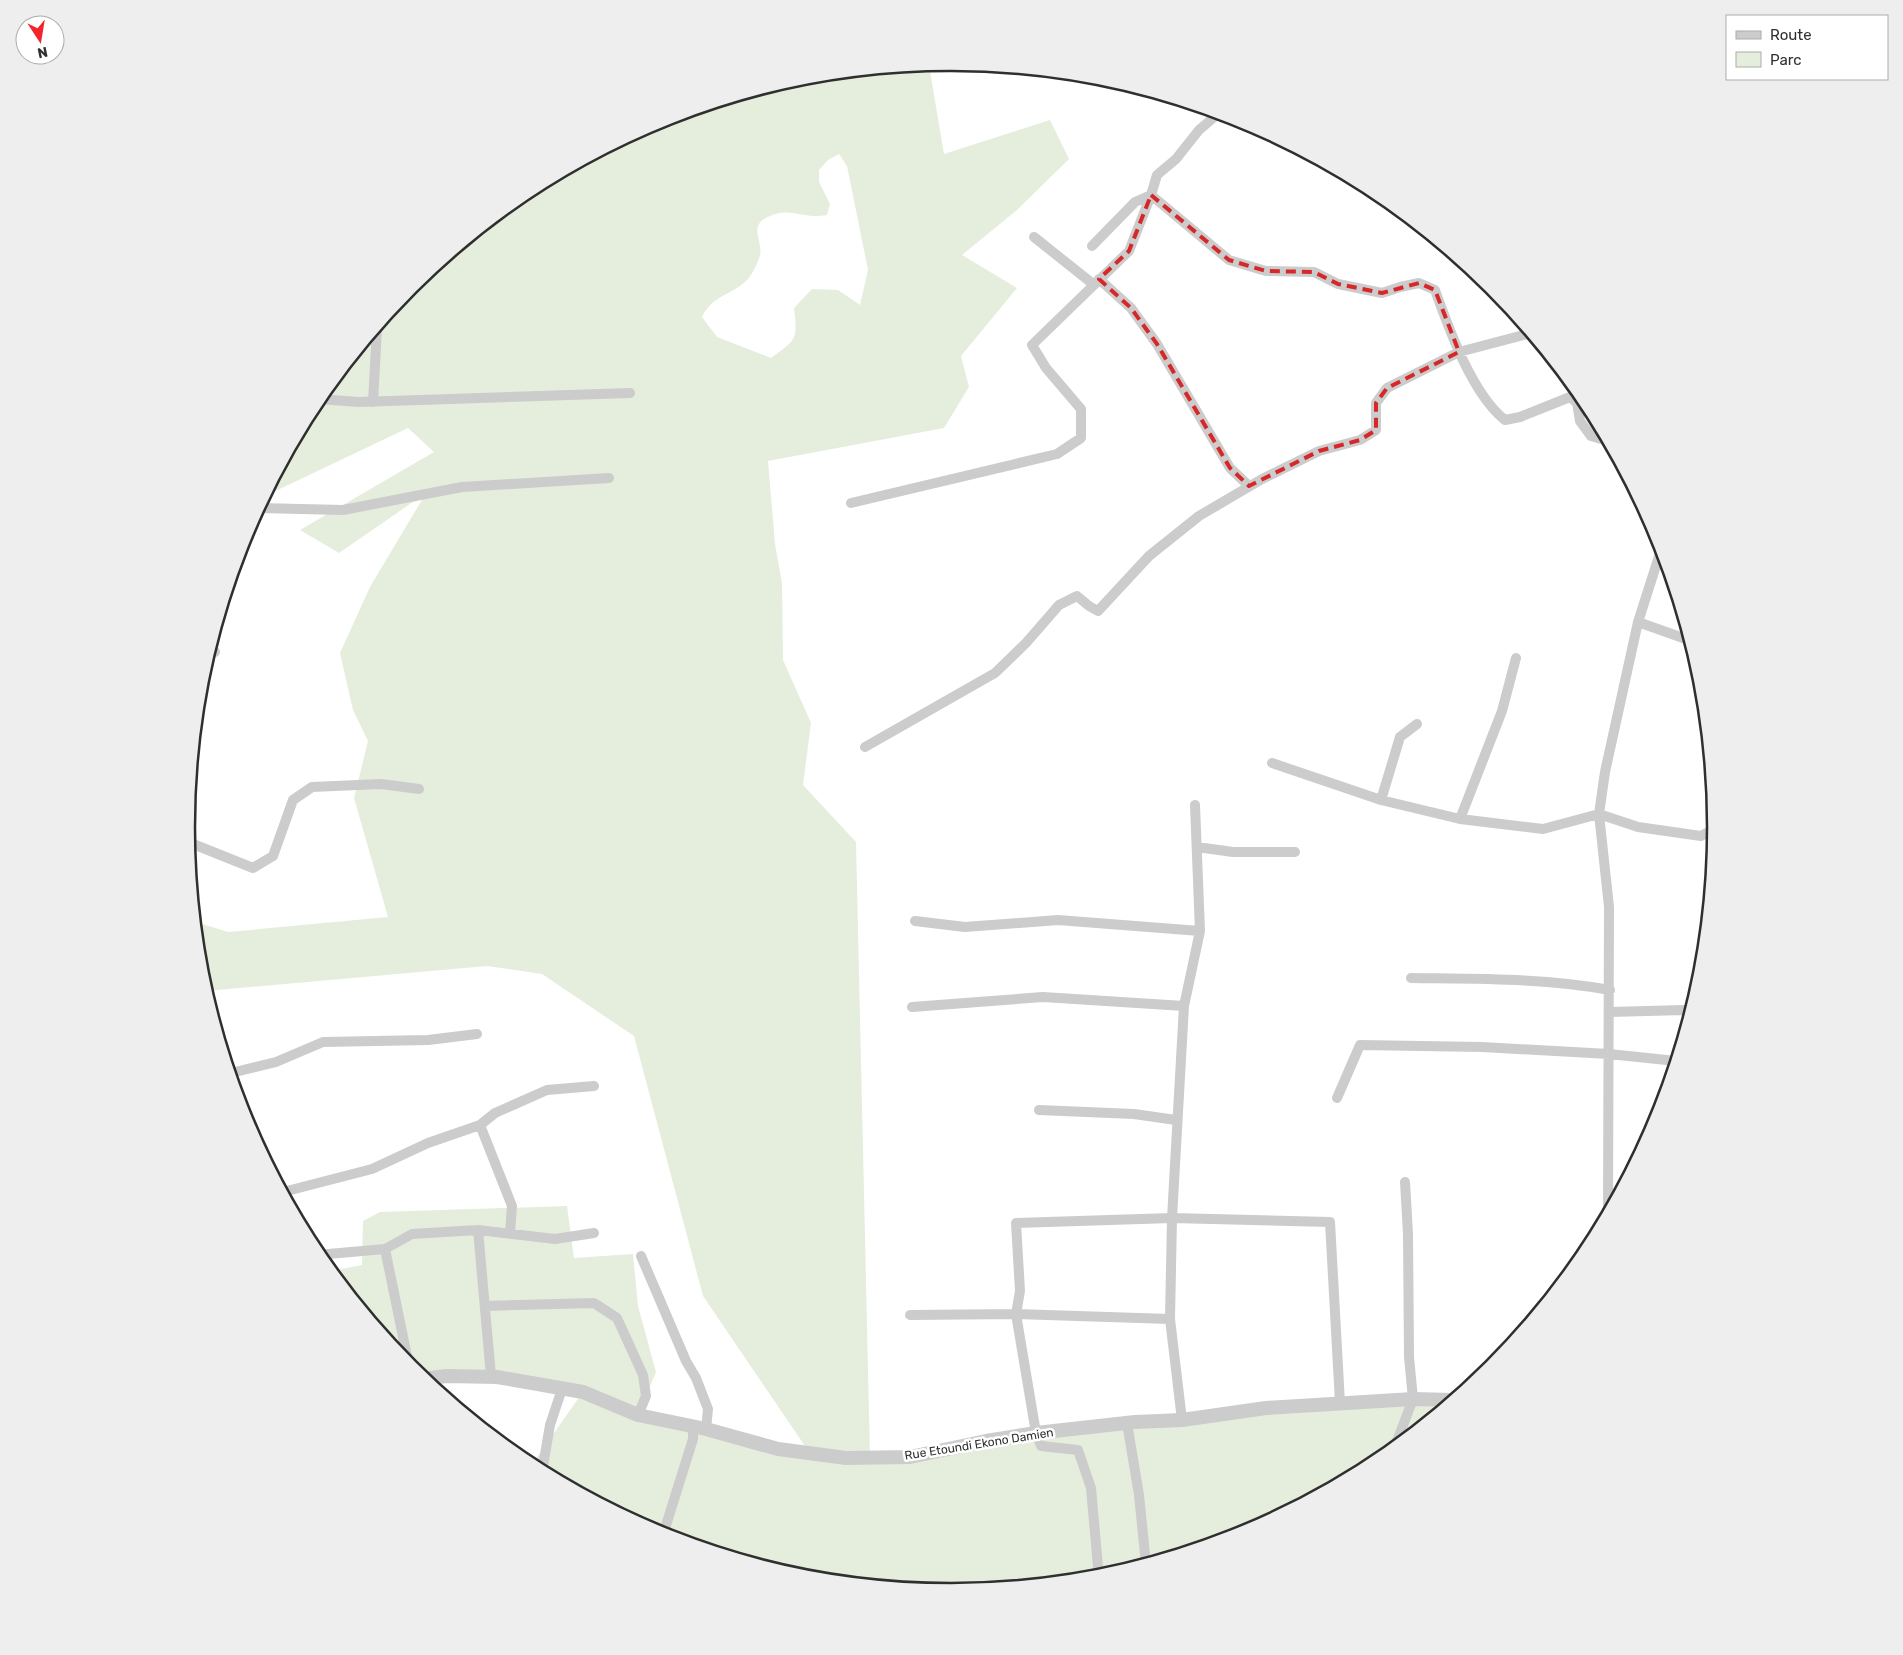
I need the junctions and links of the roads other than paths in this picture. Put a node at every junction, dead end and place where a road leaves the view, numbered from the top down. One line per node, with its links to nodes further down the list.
1 (1213, 118): 2 (street)
2 (1150, 195): 4 (street); 5 (street); 8 (street)
3 (1034, 236): 5 (street)
4 (1092, 246)
5 (1096, 281): 14 (street); 15 (street)
6 (1525, 335): 8 (street)
7 (376, 338): 11 (street)
8 (1459, 352): 12 (street); 14 (street)
9 (630, 393): 11 (street)
10 (328, 400): 11 (street)
11 (374, 402)
12 (1600, 438)
13 (609, 478): 16 (street)
14 (1249, 486): 22 (street)
15 (851, 503)
16 (266, 508)
17 (1658, 559): 18 (street)
18 (1638, 622): 19 (street); 27 (street)
19 (1683, 638)
20 (1516, 658): 28 (street)
21 (1417, 724): 25 (street)
22 (865, 747)
23 (1272, 763): 25 (street)
24 (419, 790): 30 (street)
25 (1381, 800): 28 (street)
26 (1195, 806): 31 (street)
27 (1599, 814): 28 (street); 29 (street); 36 (street)
28 (1460, 819)
29 (1708, 832)
30 (196, 845)
31 (1198, 848): 32 (street); 34 (street)
32 (1295, 852)
33 (915, 921): 34 (street)
34 (1200, 931): 37 (street)
35 (1411, 978): 36 (street)
36 (1610, 990): 40 (street)
37 (1184, 1006): 38 (street); 48 (street)
38 (912, 1007)
39 (1685, 1010): 40 (street)
40 (1609, 1012): 42 (street)
41 (477, 1034): 44 (street)
42 (1609, 1054): 43 (street); 46 (street); 52 (street)
43 (1671, 1060)
44 (235, 1072)
45 (594, 1086): 49 (street)
46 (1337, 1098)
47 (1039, 1110): 48 (street)
48 (1176, 1120): 53 (street)
49 (480, 1125): 51 (street); 55 (street)
50 (1405, 1182): 68 (street)
51 (289, 1191)
52 (1608, 1202)
53 (1172, 1218): 61 (street); 63 (street); 70 (street)
54 (478, 1230): 55 (street); 57 (street); 60 (street)
55 (510, 1233): 56 (street)
56 (594, 1233)
57 (386, 1249): 58 (street); 64 (street)
58 (327, 1254)
59 (641, 1256): 74 (street)
60 (485, 1306): 65 (street); 71 (street)
61 (1016, 1314): 62 (street); 63 (street); 75 (street)
62 (910, 1315)
63 (1170, 1319): 72 (street)
64 (406, 1350)
65 (492, 1376): 66 (street, Rue Etoundi Ekono Damien); 67 (street, Rue Etoundi Ekono Damien)
66 (434, 1378)
67 (562, 1389): 71 (street, Rue Etoundi Ekono Damien); 77 (street)
68 (1413, 1399): 69 (street, Rue Etoundi Ekono Damien); 70 (street, Rue Etoundi Ekono Damien); 76 (street)
69 (1445, 1400)
70 (1340, 1403): 72 (street, Rue Etoundi Ekono Damien)
71 (638, 1415): 74 (street, Rue Etoundi Ekono Damien)
72 (1182, 1420): 73 (street, Rue Etoundi Ekono Damien)
73 (1127, 1423): 75 (street, Rue Etoundi Ekono Damien); 79 (street)
74 (700, 1428): 75 (street, Rue Etoundi Ekono Damien); 78 (street)
75 (1036, 1433): 80 (street)
76 (1399, 1437)
77 (543, 1464)
78 (665, 1527)
79 (1145, 1558)
80 (1099, 1569)

